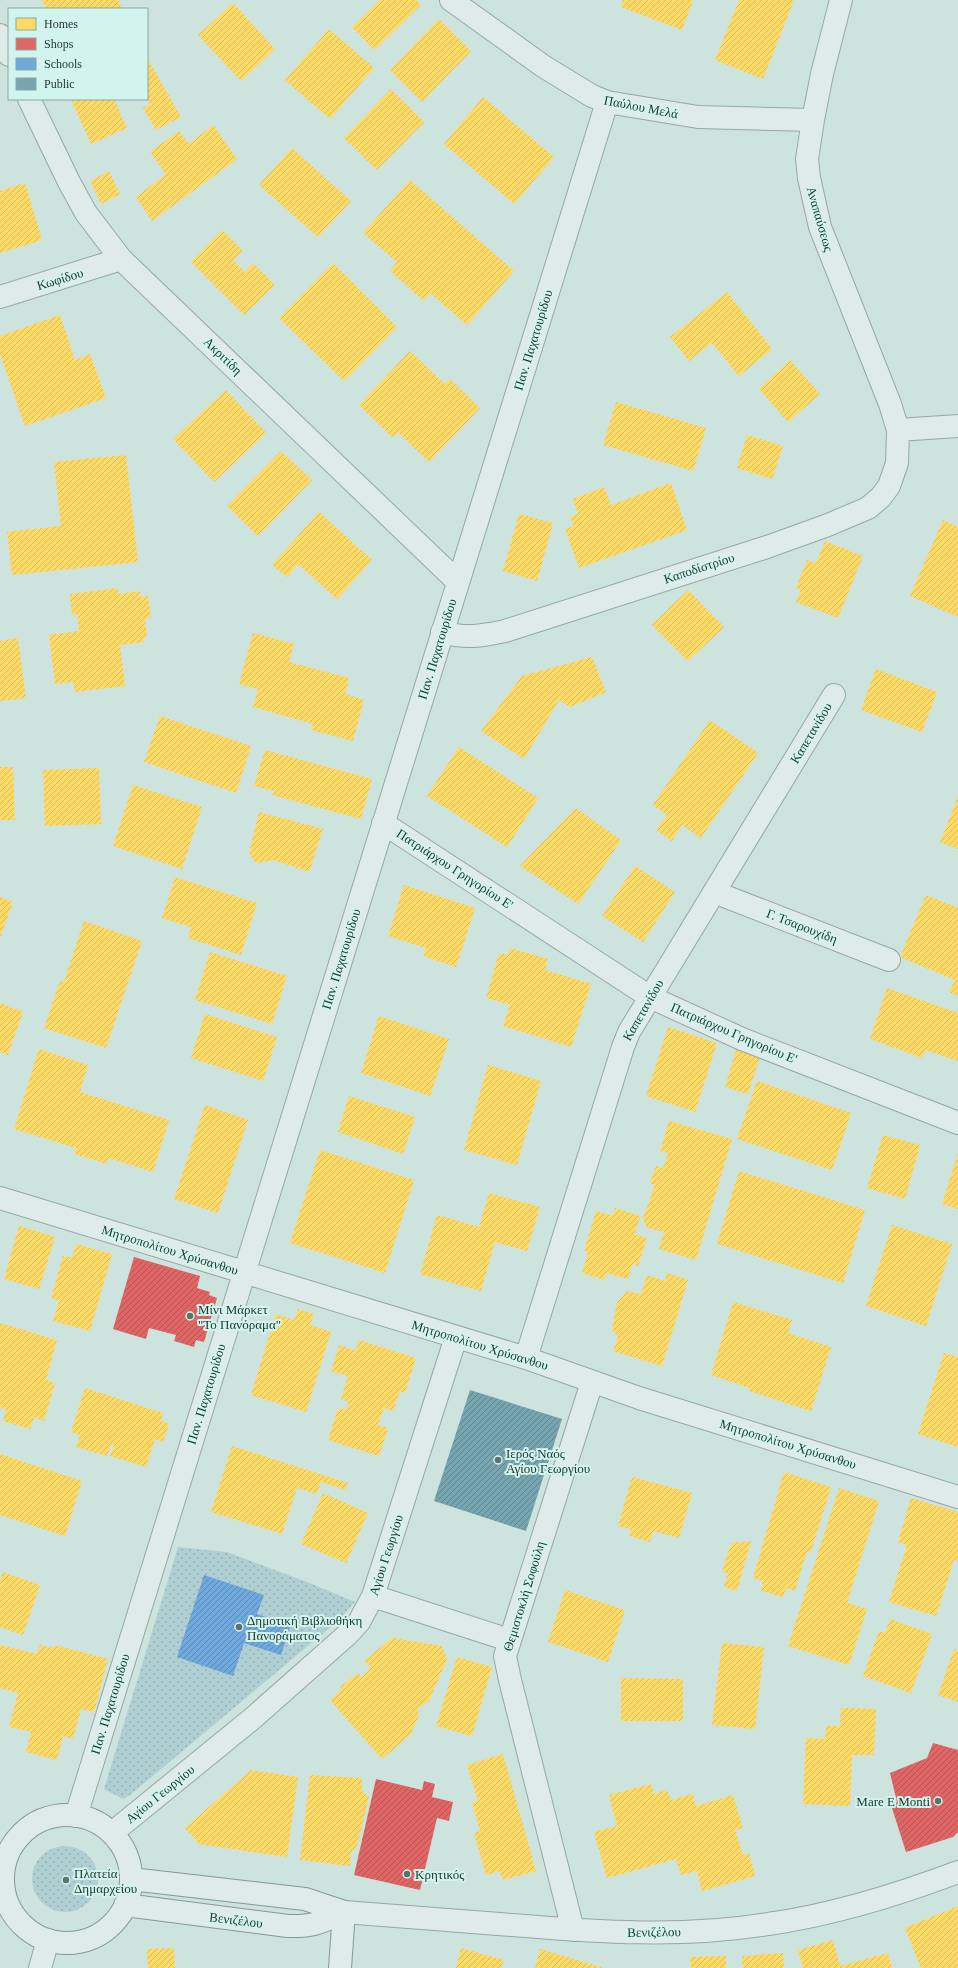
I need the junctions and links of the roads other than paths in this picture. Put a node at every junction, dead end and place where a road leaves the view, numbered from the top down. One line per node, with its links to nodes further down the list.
1 (451, 0): 6 (street, Παύλου Μελά)
2 (841, 0): 7 (street, Αναπαύσεως)
3 (0, 35): 4 (street)
4 (8, 53)
5 (29, 100): 8 (street, Ακριτίδη)
6 (607, 102): 7 (street, Παύλου Μελά); 12 (street, Παν. Παχατουρίδου)
7 (813, 120): 11 (street, Αναπαύσεως)
8 (121, 259): 9 (street, Κωφίδου); 12 (street, Ακριτίδη)
9 (0, 297)
10 (958, 426): 11 (street)
11 (898, 430): 13 (street, Καποδίστρίου)
12 (458, 582): 13 (street, Παν. Παχατουρίδου)
13 (442, 632): 15 (street, Παν. Παχατουρίδου)
14 (834, 695): 16 (street, Καπετανίδου)
15 (383, 822): 18 (street, Πατριάρχου Γρηγορίου Ε'); 21 (street, Παν. Παχατουρίδου)
16 (714, 892): 17 (street, Γ. Τσαρουχίδη); 18 (street, Καπετανίδου)
17 (889, 960)
18 (650, 997): 19 (street, Πατριάρχου Γρηγορίου Ε'); 23 (street, Καπετανίδου)
19 (958, 1124)
20 (0, 1198): 21 (street, Μητροπολίτου Χρύσανθου)
21 (244, 1272): 22 (street, Μητροπολίτου Χρύσανθου); 28 (street, Παν. Παχατουρίδου)
22 (456, 1337): 23 (street, Μητροπολίτου Χρύσανθου); 26 (street, Αγίου Γεωργίου)
23 (526, 1358): 24 (street, Μητροπολίτου Χρύσανθου)
24 (592, 1382): 25 (street, Μητροπολίτου Χρύσανθου); 27 (street, Θεμιστοκλή Σοφούλη)
25 (958, 1497)
26 (373, 1596): 27 (street); 29 (street, Αγίου Γεωργίου)
27 (509, 1640): 35 (street, Θεμιστοκλή Σοφούλη)
28 (76, 1816): 29 (street); 31 (street)
29 (112, 1833): 32 (street)
30 (958, 1872): 35 (street, Βενιζέλου)
31 (2, 1873): 36 (street)
32 (131, 1879): 33 (street); 34 (street, Βενιζέλου)
33 (125, 1905): 34 (street, Βενιζέλου); 36 (street)
34 (344, 1912): 35 (street, Βενιζέλου); 38 (street)
35 (573, 1930)
36 (48, 1940): 37 (street)
37 (40, 1968)
38 (340, 1968)

